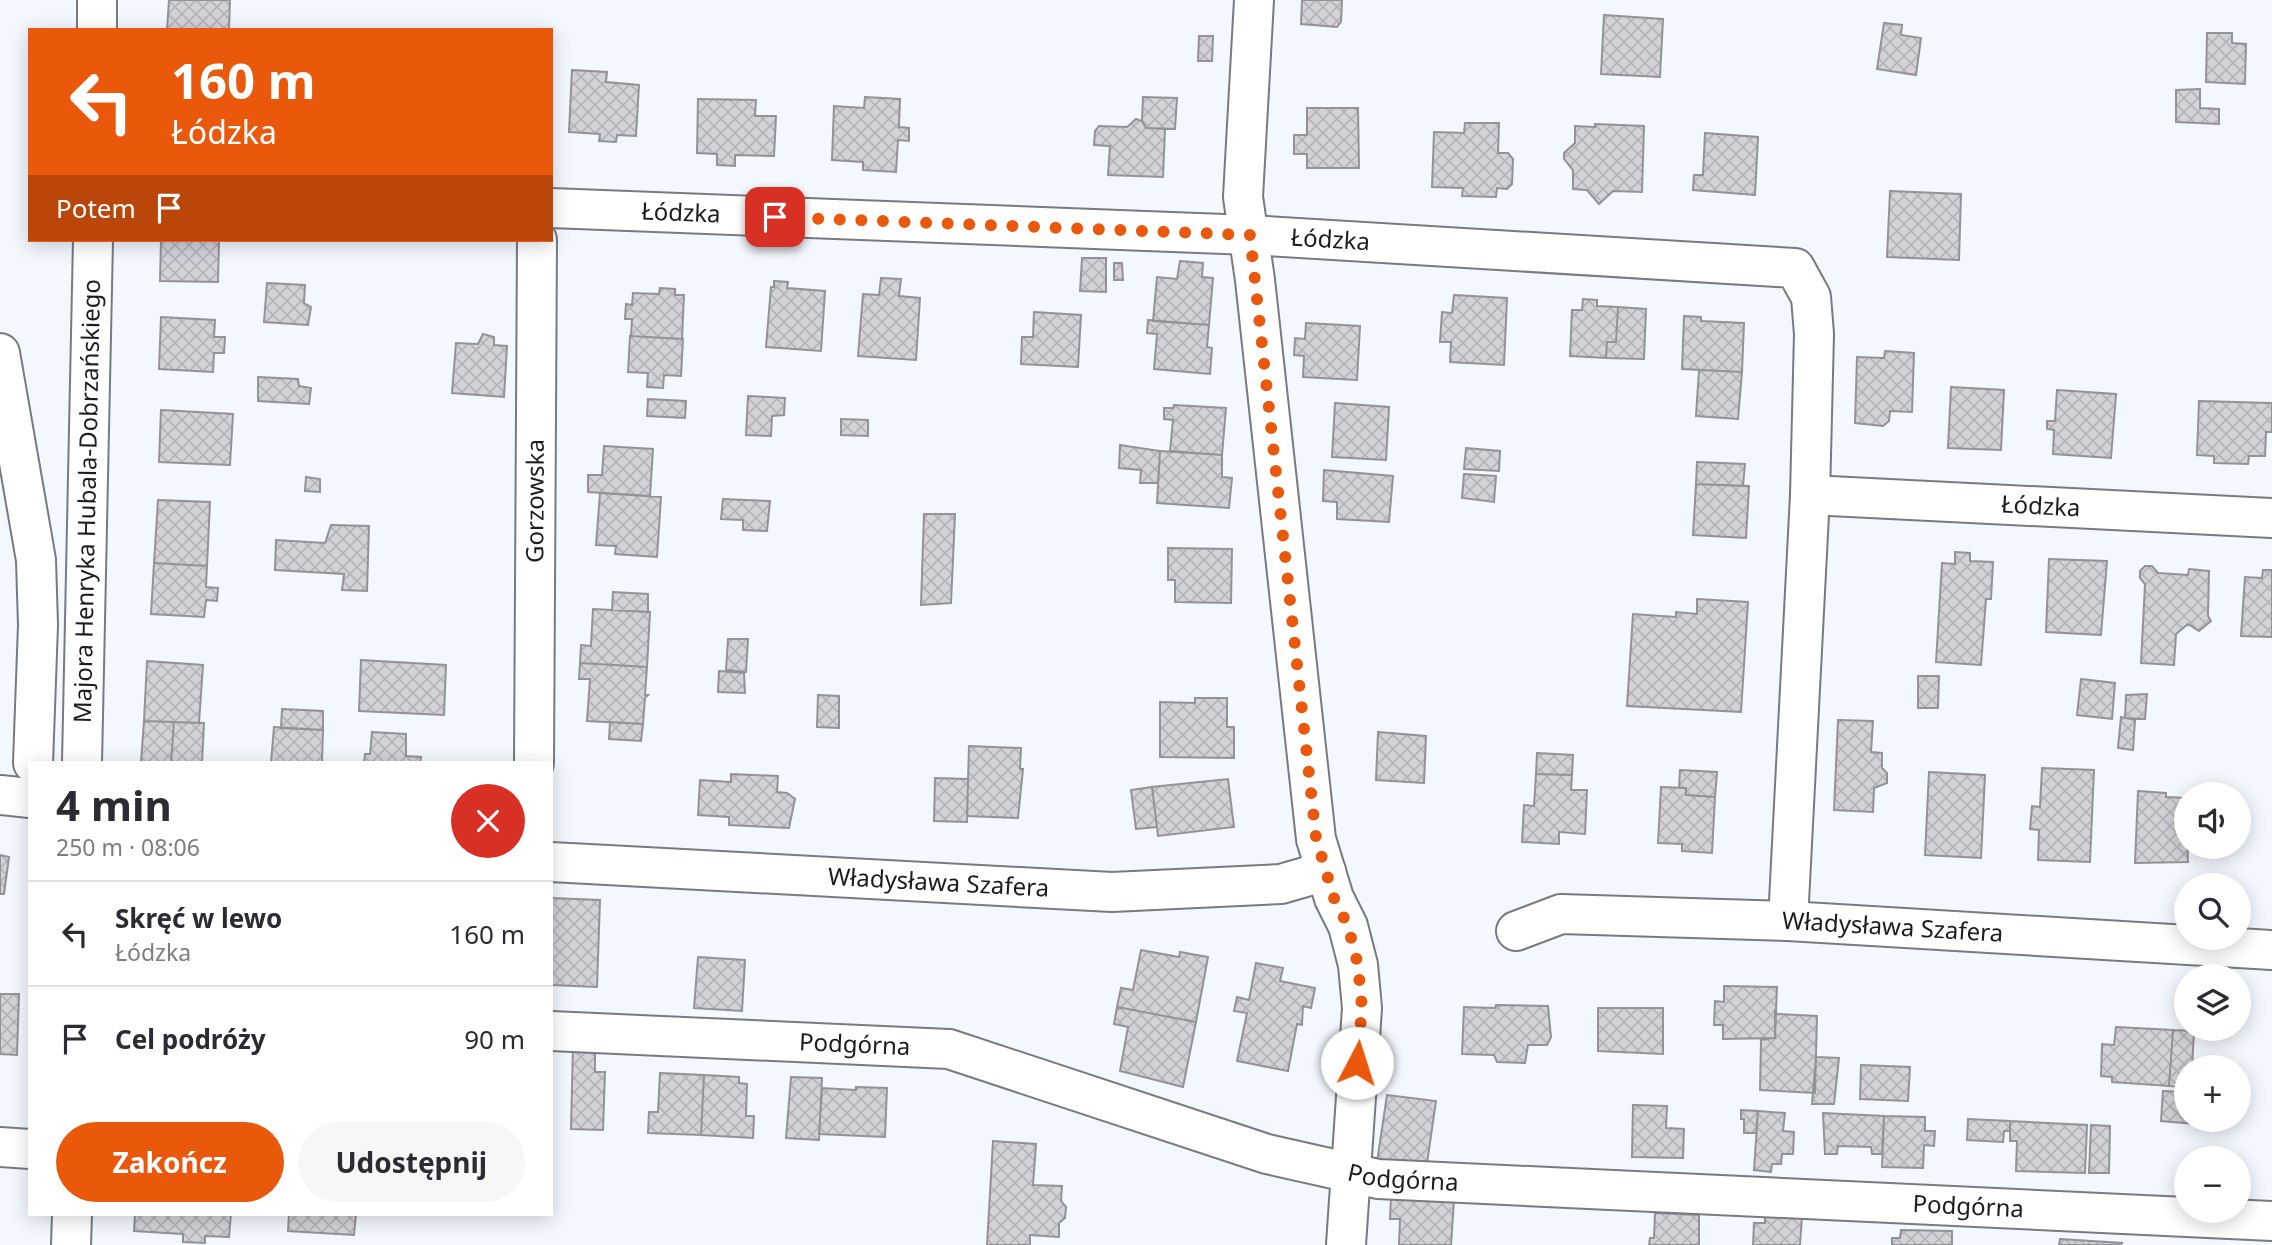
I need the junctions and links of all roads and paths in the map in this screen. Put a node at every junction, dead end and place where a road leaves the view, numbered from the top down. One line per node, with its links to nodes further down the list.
1 (97, 0): 3 (street)
2 (1254, 0): 5 (street)
3 (97, 28)
4 (553, 208): 5 (street, Łódzka)
5 (1250, 235): 9 (street, Łódzka); 17 (street)
6 (93, 242): 12 (street, Majora Henryka Hubala-Dobrzańskiego)
7 (537, 242): 13 (street, Gorzowska)
8 (0, 353): 11 (street)
9 (1810, 495): 10 (street, Łódzka); 18 (street, Łódzka)
10 (2272, 518)
11 (33, 761)
12 (82, 761)
13 (534, 761)
14 (0, 795): 15 (street)
15 (28, 798)
16 (553, 862): 17 (street, Władysława Szafera)
17 (1326, 871): 24 (street)
18 (1788, 921): 19 (street, Władysława Szafera); 20 (street, Władysława Szafera)
19 (1516, 931)
20 (2272, 950)
21 (553, 1031): 24 (street, Podgórna)
22 (0, 1147): 23 (street)
23 (28, 1149)
24 (1352, 1174): 26 (street, Podgórna); 28 (street)
25 (72, 1216): 27 (street)
26 (2272, 1222)
27 (71, 1245)
28 (1346, 1245)

